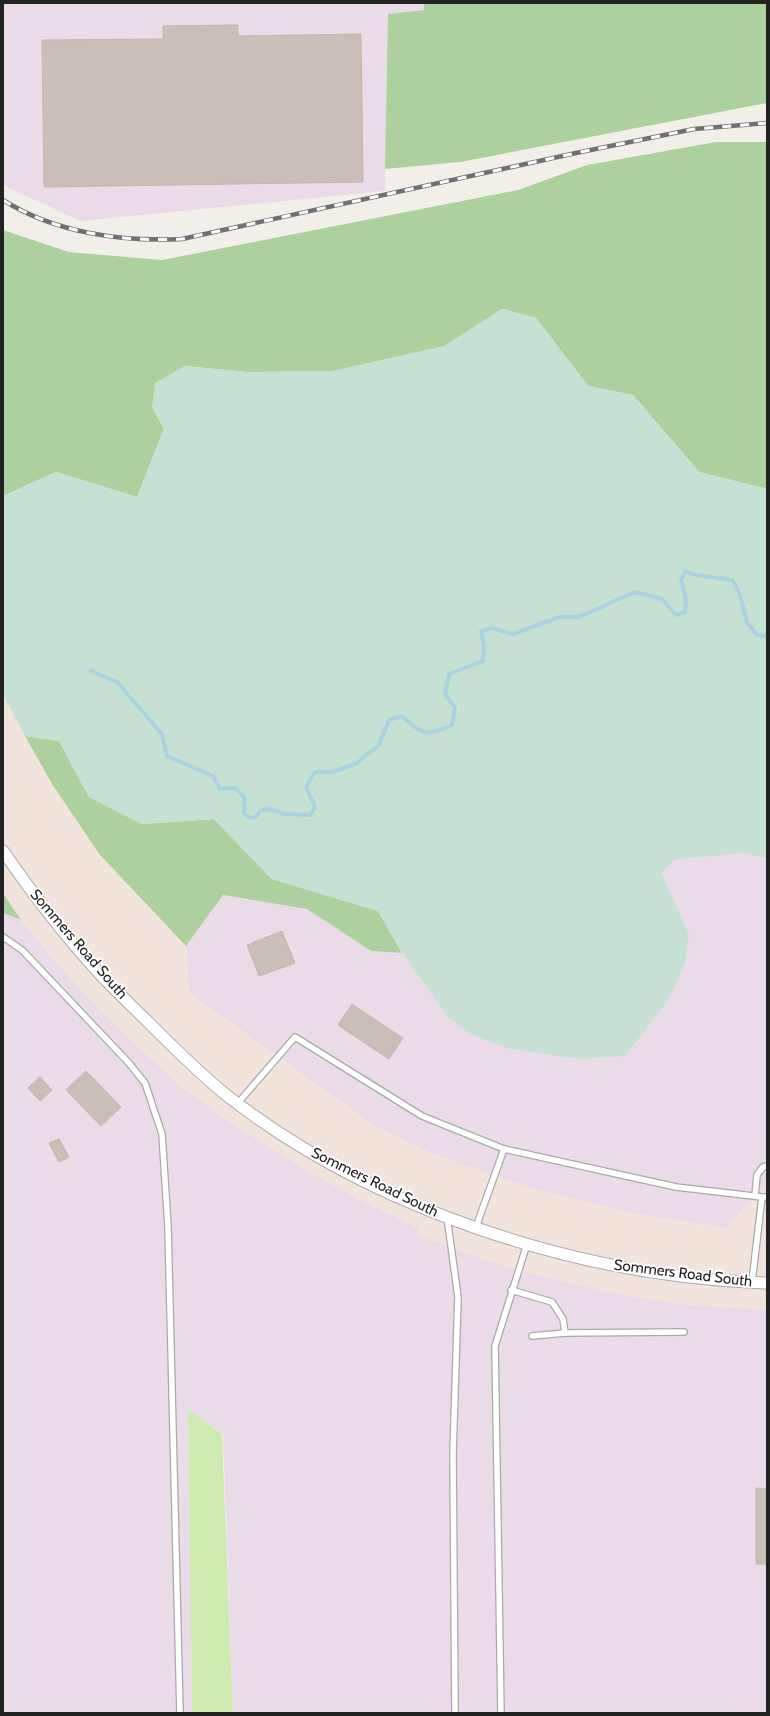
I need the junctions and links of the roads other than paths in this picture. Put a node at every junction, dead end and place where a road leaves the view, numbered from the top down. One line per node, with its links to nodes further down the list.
1 (3, 851): 3 (street, Sommers Road South)
2 (3, 937): 17 (lane)
3 (238, 1103): 4 (lane); 8 (street, Sommers Road South)
4 (504, 1149): 6 (lane); 9 (lane)
5 (767, 1166): 6 (lane)
6 (755, 1196): 7 (lane)
7 (765, 1197): 11 (lane)
8 (447, 1216): 9 (street, Sommers Road South); 18 (lane)
9 (476, 1227): 10 (street, Sommers Road South)
10 (527, 1244): 11 (street, Sommers Road South); 13 (lane)
11 (752, 1283): 12 (street, Sommers Road South)
12 (767, 1284)
13 (512, 1290): 15 (lane); 19 (lane)
14 (684, 1332): 15 (lane)
15 (564, 1333): 16 (lane)
16 (532, 1336)
17 (180, 1713)
18 (455, 1713)
19 (501, 1713)

